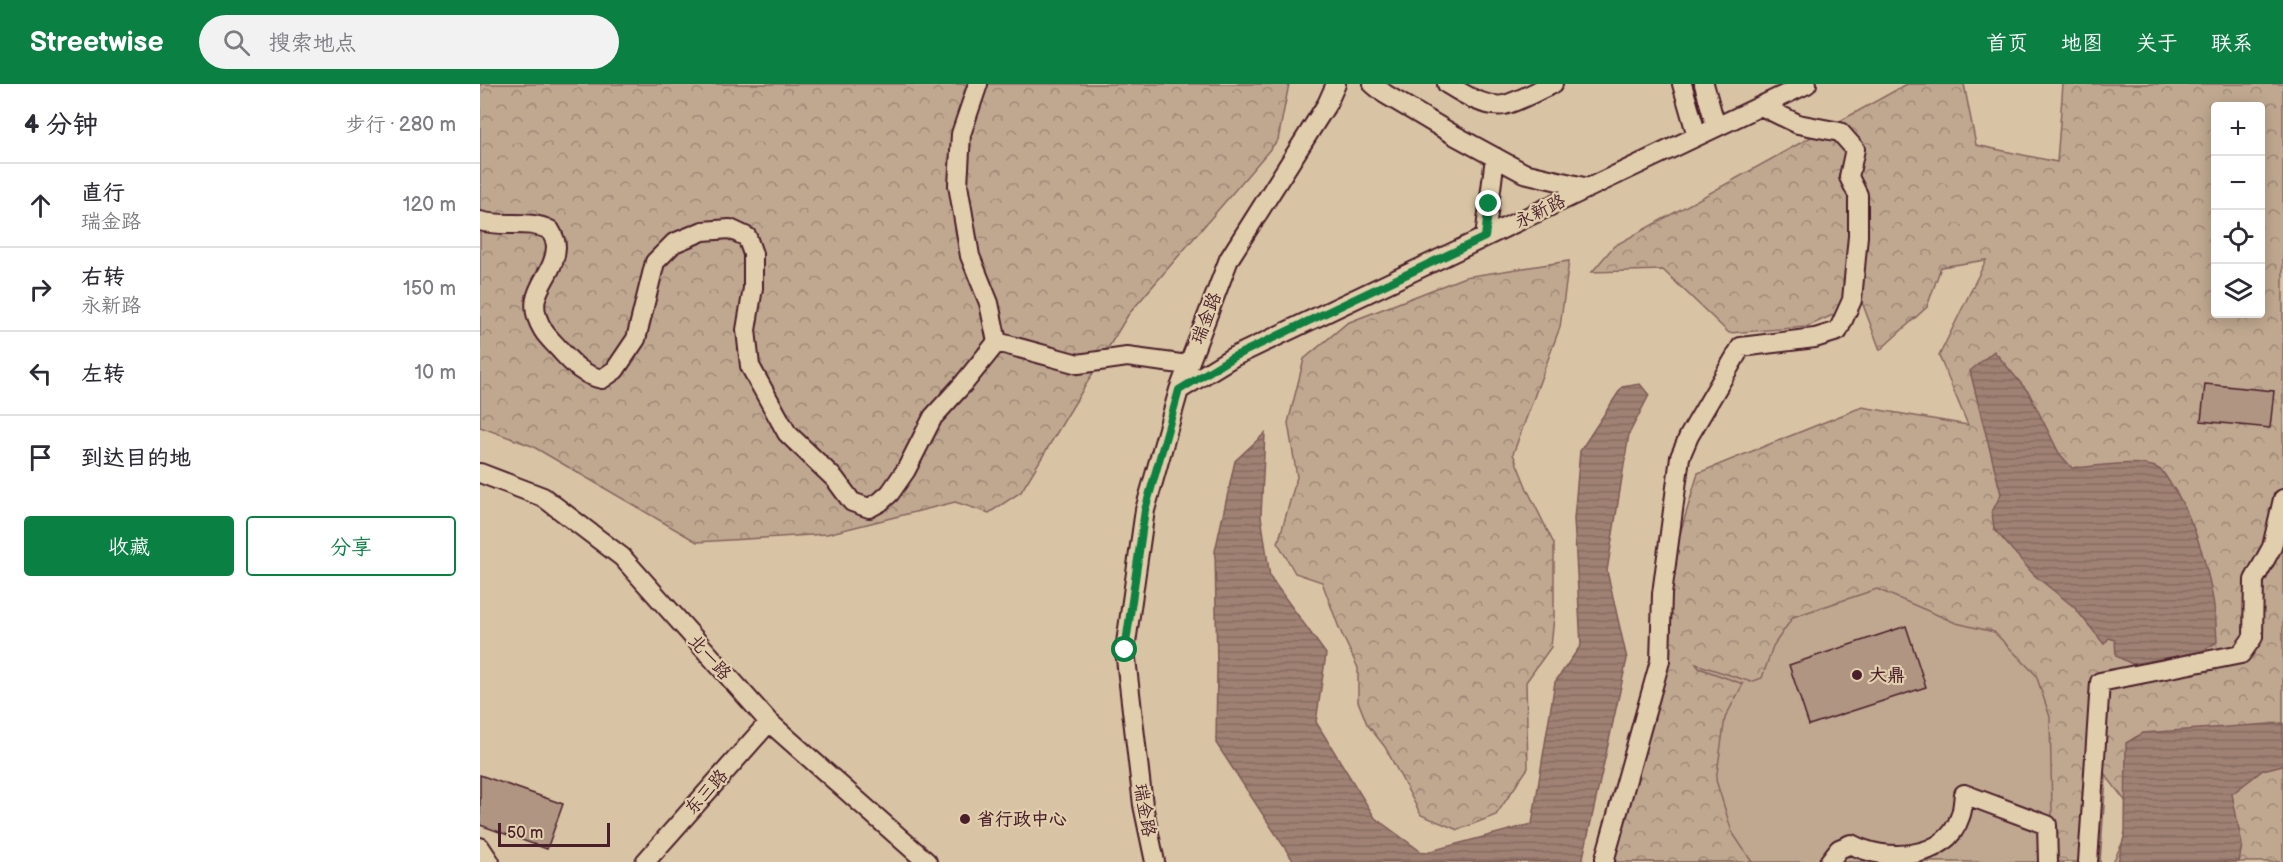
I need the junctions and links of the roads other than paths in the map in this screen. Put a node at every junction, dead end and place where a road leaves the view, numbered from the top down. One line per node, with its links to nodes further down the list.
1 (978, 84): 16 (street)
2 (1336, 84): 17 (street, 瑞金路)
3 (1373, 84): 12 (street)
4 (1447, 84): 5 (street)
5 (1553, 84)
6 (1682, 84): 11 (street)
7 (1704, 84): 10 (street)
8 (1807, 84): 9 (street, 永新路)
9 (1761, 106): 10 (street, 永新路); 27 (street)
10 (1716, 127): 11 (street, 永新路)
11 (1697, 136): 13 (street, 永新路)
12 (1495, 157): 13 (street); 15 (street)
13 (1588, 188): 15 (street, 永新路)
14 (480, 221): 16 (street)
15 (1485, 237): 18 (street, 永新路)
16 (997, 342): 17 (street)
17 (1188, 365): 18 (street, 瑞金路)
18 (1179, 390): 26 (street, 瑞金路)
19 (480, 473): 21 (street, 北一路)
20 (2283, 499): 30 (street)
21 (769, 722): 24 (street, 东三路); 25 (street, 北一路)
22 (480, 847): 23 (street)
23 (490, 862)
24 (645, 862)
25 (927, 862)
26 (1155, 862)
27 (1605, 862)
28 (1829, 862): 29 (street)
29 (2048, 862)
30 (2088, 862)

